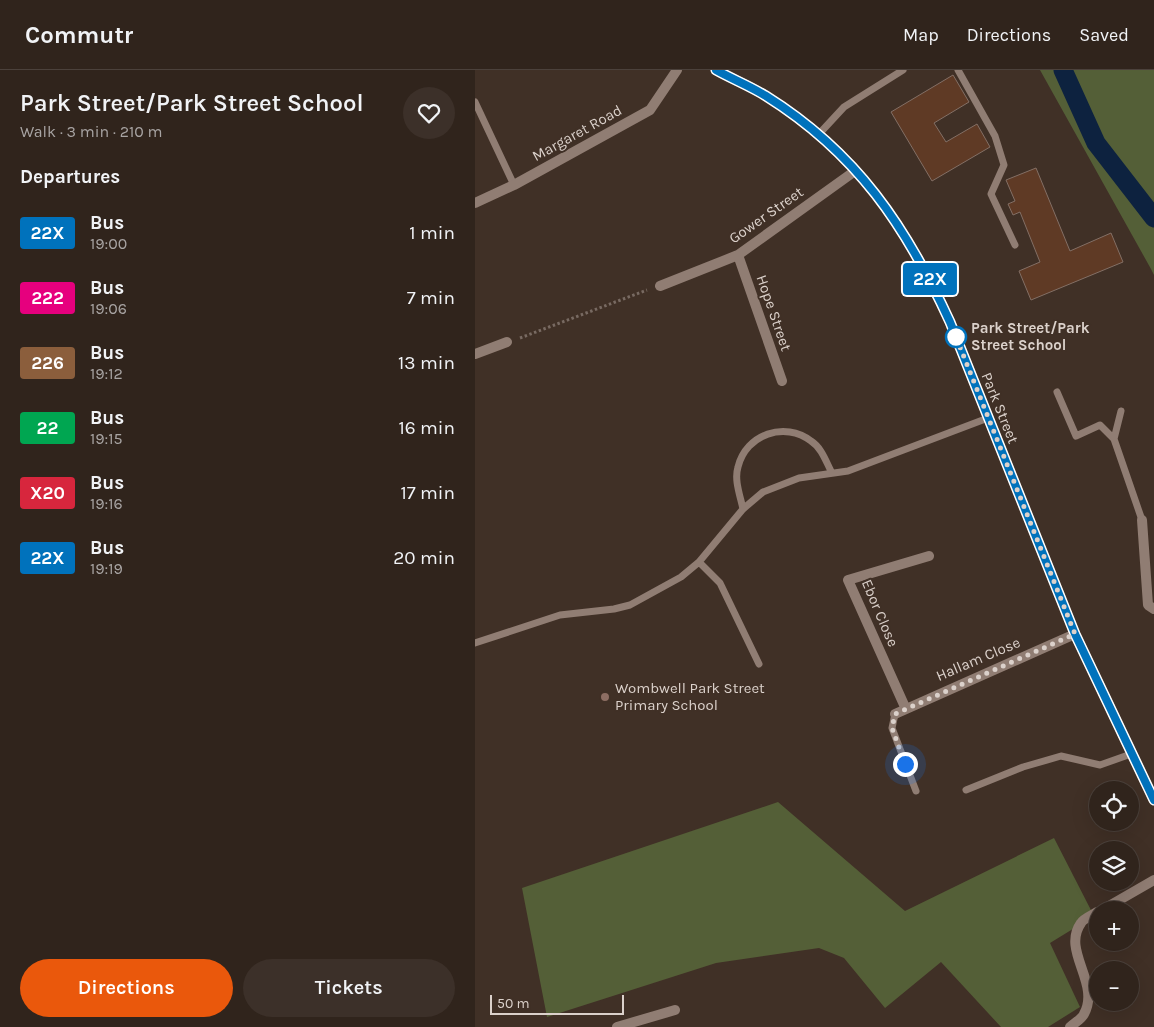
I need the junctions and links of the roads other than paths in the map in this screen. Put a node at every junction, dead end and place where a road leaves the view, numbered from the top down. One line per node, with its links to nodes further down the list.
1 (677, 70): 8 (street, Margaret Road)
2 (715, 70): 6 (street, Park Street)
3 (903, 70): 6 (lane)
4 (959, 70): 10 (lane)
5 (475, 102): 8 (lane)
6 (819, 134): 7 (street, Park Street)
7 (855, 171): 11 (street, Gower Street); 18 (street, Park Street)
8 (514, 185): 9 (street, Margaret Road)
9 (475, 203)
10 (1015, 244)
11 (738, 255): 12 (street, Gower Street); 15 (street, Hope Street)
12 (659, 286)
13 (507, 342): 14 (street)
14 (475, 354)
15 (782, 381)
16 (1057, 392): 19 (lane)
17 (1121, 411): 19 (lane)
18 (989, 418): 20 (lane); 26 (street, Park Street)
19 (1114, 439): 22 (lane)
20 (832, 473): 21 (lane); 21 (lane)
21 (743, 509): 24 (lane)
22 (1142, 520): 25 (street)
23 (929, 556): 29 (street, Ebor Close)
24 (699, 562): 27 (lane); 28 (lane)
25 (1154, 609)
26 (1075, 634): 29 (street, Hallam Close); 31 (street, Park Street)
27 (475, 643)
28 (759, 664)
29 (905, 707): 30 (street, Hallam Close)
30 (895, 714): 33 (lane)
31 (1131, 754): 32 (lane); 34 (street, Park Street)
32 (966, 790)
33 (916, 791)
34 (1154, 800)
35 (1154, 880): 36 (street)
36 (1118, 901)
37 (1089, 917): 40 (street)
38 (675, 1010): 39 (street)
39 (617, 1027)
40 (1070, 1027)

